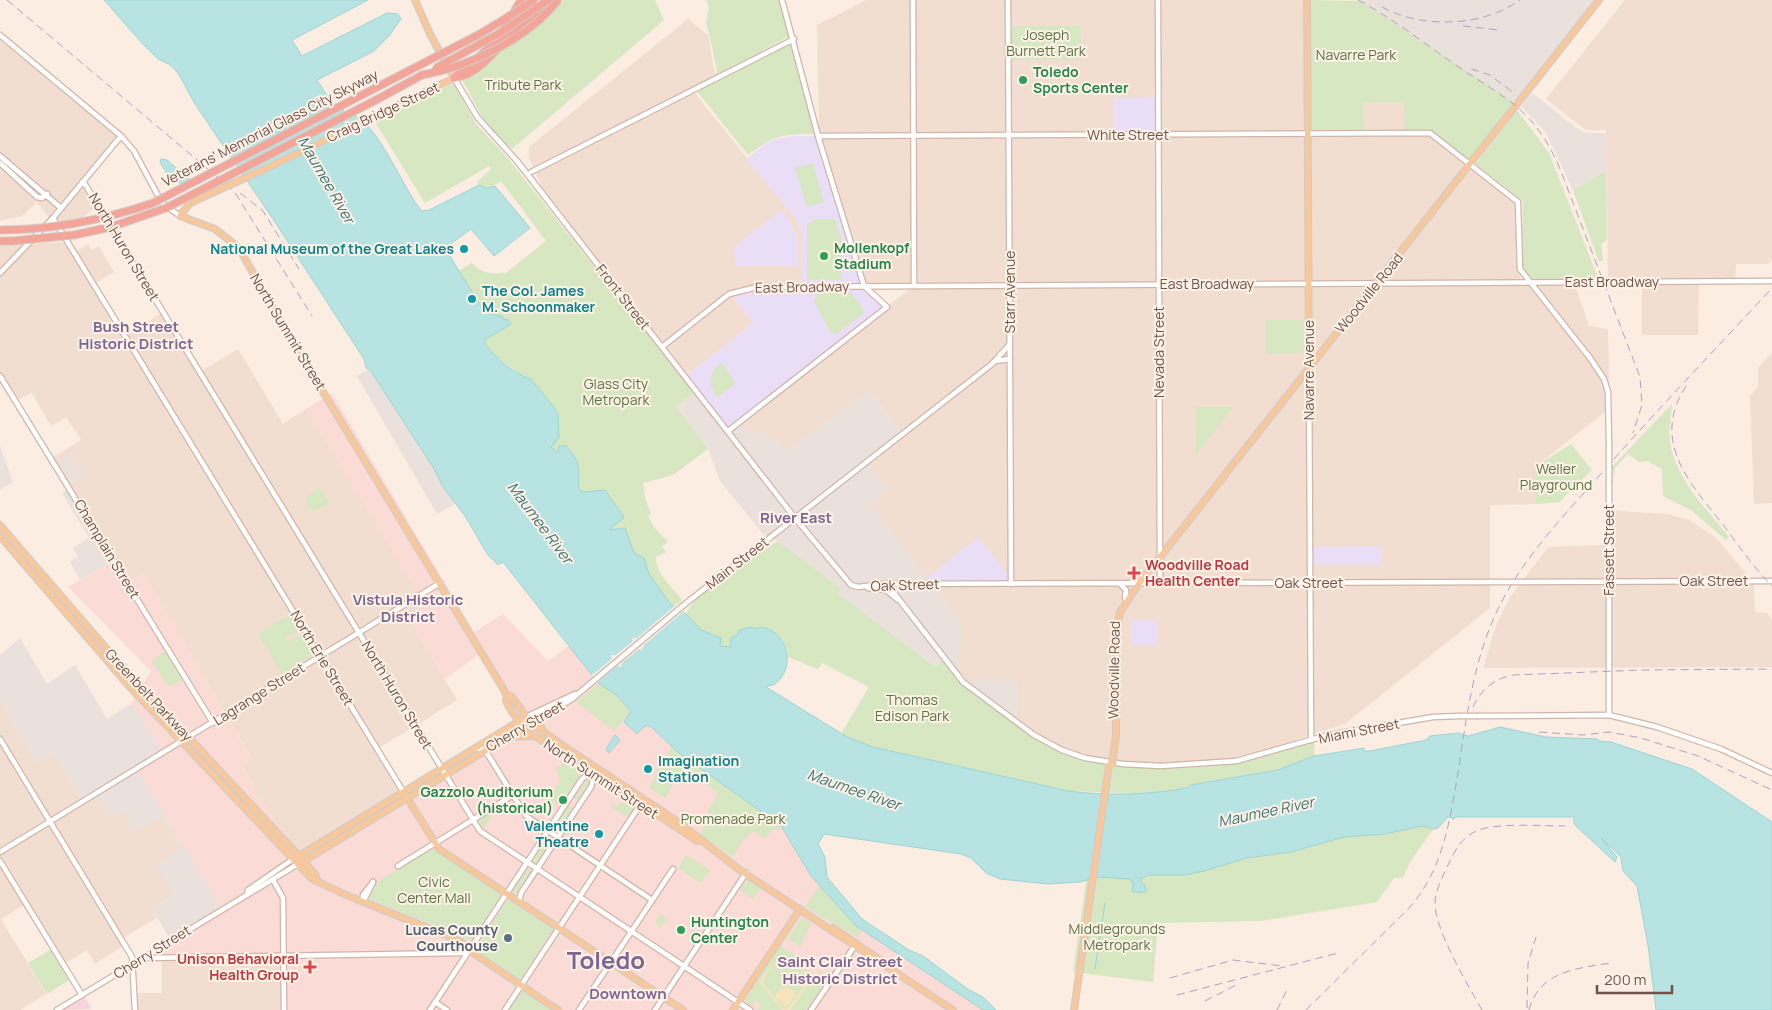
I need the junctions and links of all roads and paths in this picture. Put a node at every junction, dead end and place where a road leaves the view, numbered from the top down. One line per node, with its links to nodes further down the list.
1 (415, 0): 17 (main road, Front Street)
2 (521, 0): 17 (highway)
3 (529, 0): 13 (highway, bridge)
4 (534, 0): 13 (highway, Veterans' Memorial Glass City Skyway, bridge)
5 (548, 0): 16 (highway, Veterans' Memorial Glass City Skyway, bridge)
6 (558, 0): 16 (highway, bridge); 17 (highway)
7 (782, 0): 15 (street)
8 (913, 0): 22 (street)
9 (1008, 0): 23 (street, Starr Avenue)
10 (1158, 0): 19 (street, Nevada Street)
11 (1307, 0): 18 (main road, Navarre Avenue)
12 (1599, 0): 26 (main road, Woodville Road)
13 (508, 17): 33 (highway, Veterans' Memorial Glass City Skyway, bridge)
14 (0, 35): 20 (street, North Summit Street)
15 (794, 39): 21 (street); 27 (street)
16 (422, 76): 34 (highway, Veterans' Memorial Glass City Skyway, bridge)
17 (454, 78): 31 (main road, Craig Bridge Street, bridge); 47 (street, Front Street)
18 (1308, 134): 19 (street, White Street); 26 (street, White Street); 38 (main road, Navarre Avenue)
19 (1159, 135): 23 (street, White Street); 40 (street, Nevada Street)
20 (121, 136): 28 (street); 31 (street, North Summit Street)
21 (818, 136): 22 (street, White Street); 42 (street)
22 (914, 136): 23 (street, White Street); 44 (street)
23 (1009, 136): 41 (street, Starr Avenue)
24 (0, 156): 29 (street)
25 (0, 163): 29 (street)
26 (1471, 163): 37 (street); 39 (main road, Woodville Road)
27 (531, 172)
28 (84, 181): 30 (street); 73 (street, North Huron Street)
29 (47, 194): 30 (street)
30 (61, 208): 32 (street)
31 (180, 216): 62 (main road, North Summit Street)
32 (53, 218): 35 (street); 75 (street, North Erie Street)
33 (0, 230)
34 (0, 241)
35 (0, 274)
36 (1772, 281): 37 (street, East Broadway)
37 (1531, 282): 39 (street, East Broadway); 61 (street, Fassett Street, bridge)
38 (1309, 283): 39 (street, East Broadway); 40 (street, East Broadway); 51 (main road, Navarre Avenue)
39 (1376, 283): 51 (main road, Woodville Road)
40 (1159, 284): 41 (street, East Broadway); 57 (street, Nevada Street)
41 (1010, 285): 44 (street, East Broadway); 46 (street, Starr Avenue)
42 (864, 286): 43 (street, East Broadway); 45 (street); 47 (street, East Broadway)
43 (879, 286): 44 (street, East Broadway); 45 (street)
44 (914, 286)
45 (874, 296): 53 (street)
46 (1010, 344): 48 (street, Main Street); 49 (street, Starr Avenue)
47 (662, 347): 53 (street, Front Street)
48 (1001, 355): 49 (street); 50 (street, Main Street)
49 (1010, 356): 50 (street, Main Street); 67 (street, Starr Avenue)
50 (996, 361): 54 (street, Main Street)
51 (1309, 368): 57 (main road, Woodville Road); 65 (street, Navarre Avenue)
52 (0, 376): 84 (street, Champlain Street)
53 (728, 431): 54 (street, Front Street)
54 (795, 518): 63 (street, Front Street); 77 (street, Main Street)
55 (0, 525): 88 (main road, Greenbelt Parkway)
56 (0, 536): 76 (main road, Greenbelt Parkway)
57 (1160, 556): 58 (main road, Woodville Road); 59 (street, Nevada Street)
58 (1148, 572): 59 (street); 69 (main road, Woodville Road)
59 (1160, 575): 64 (street, Nevada Street)
60 (1772, 581): 61 (street, Oak Street)
61 (1610, 582): 65 (street, Oak Street, bridge); 79 (street, Fassett Street)
62 (440, 583): 73 (street, Lagrange Street); 78 (main road, North Summit Street)
63 (848, 583): 70 (street, Oak Street)
64 (1160, 583): 65 (street, Oak Street); 69 (street, Oak Street)
65 (1311, 583): 92 (street, Navarre Avenue)
66 (887, 584): 67 (street, Oak Street); 70 (street, Oak Street); 72 (street, Miami Street)
67 (1011, 584): 68 (street, Oak Street)
68 (1119, 584): 69 (street, Oak Street); 71 (street)
69 (1139, 584): 71 (main road, Woodville Road); 74 (main road, Woodville Road)
70 (864, 587): 72 (street)
71 (1125, 598): 74 (main road, Woodville Road)
72 (900, 600): 92 (street, Miami Street)
73 (359, 633): 75 (street, Lagrange Street); 99 (street, North Huron Street)
74 (1114, 639): 148 (main road, Woodville Road, bridge)
75 (321, 656): 84 (street, Lagrange Street); 105 (street, North Erie Street)
76 (135, 693): 88 (main road); 93 (main road, Greenbelt Parkway)
77 (575, 694): 80 (street, Cherry Street); 83 (street, Cherry Street)
78 (507, 695): 83 (main road, North Summit Street); 83 (main road, North Summit Street)
79 (1609, 702): 81 (street); 82 (street, Fassett Street)
80 (544, 716): 85 (street, Cherry Street); 87 (main road)
81 (1596, 716): 82 (street, Miami Street); 92 (street, Miami Street, bridge)
82 (1609, 716): 100 (street, Miami Street)
83 (522, 719): 85 (main road, North Summit Street); 86 (main road, North Summit Street); 90 (main road, Cherry Street)
84 (213, 723): 88 (street, Lagrange Street)
85 (531, 723): 86 (main road, Cherry Street); 87 (main road, North Summit Street)
86 (523, 728): 91 (main road, North Summit Street); 94 (main road, Cherry Street)
87 (549, 736): 98 (main road, North Summit Street)
88 (188, 738): 93 (street, Lagrange Street); 104 (main road, Greenbelt Parkway)
89 (0, 739): 109 (street)
90 (488, 740): 95 (main road, Cherry Street); 96 (street)
91 (540, 740): 94 (main road); 97 (main road, North Summit Street)
92 (1311, 740)
93 (181, 742): 104 (main road); 109 (street, Lagrange Street); 115 (main road, Greenbelt Parkway)
94 (496, 744): 96 (main road, Cherry Street)
95 (475, 749): 96 (street); 99 (main road, Cherry Street)
96 (485, 750): 99 (main road, Cherry Street); 106 (street)
97 (578, 762): 98 (main road, North Summit Street); 101 (street)
98 (594, 771): 101 (street); 102 (main road, North Summit Street); 103 (street); 107 (main road, North Summit Street)
99 (444, 772): 105 (main road, Cherry Street); 108 (street, North Huron Street)
100 (1772, 773)
101 (582, 779): 110 (street)
102 (607, 782): 103 (street); 107 (main road, North Summit Street)
103 (591, 787): 111 (street)
104 (237, 790): 115 (main road, Greenbelt Parkway)
105 (405, 795): 112 (main road, North Erie Street); 114 (main road, Cherry Street); 115 (main road, Cherry Street)
106 (513, 795): 108 (street); 110 (street)
107 (642, 802): 118 (street); 123 (main road, North Summit Street)
108 (473, 820): 112 (street); 117 (street, North Huron Street)
109 (50, 822): 113 (street, Lagrange Street); 141 (street)
110 (548, 831): 111 (street); 117 (street)
111 (558, 837): 118 (street); 120 (street)
112 (434, 844): 119 (street); 127 (main road, North Erie Street)
113 (0, 852)
114 (313, 855): 115 (main road, Cherry Street); 122 (main road)
115 (298, 860): 122 (main road); 124 (street, Cherry Street); 125 (main road); 126 (street, Cherry Street)
116 (0, 861): 144 (street)
117 (527, 862): 120 (street, North Huron Street); 127 (street)
118 (600, 865): 128 (street); 129 (street)
119 (398, 866)
120 (537, 869): 128 (street, North Huron Street); 130 (street)
121 (673, 869): 129 (street)
122 (311, 870): 125 (main road)
123 (746, 873): 131 (main road, North Summit Street); 142 (street)
124 (273, 880): 126 (street, Cherry Street); 137 (street)
125 (317, 880): 136 (main road)
126 (247, 894): 135 (street, Cherry Street)
127 (506, 894): 130 (main road, North Erie Street); 136 (street)
128 (579, 897): 132 (street); 133 (street, North Huron Street)
129 (652, 900): 133 (street)
130 (519, 902): 132 (main road, North Erie Street)
131 (800, 910): 134 (main road, North Summit Street); 147 (main road)
132 (559, 928): 140 (main road, North Erie Street); 143 (street)
133 (631, 932): 140 (street); 142 (street, North Huron Street)
134 (855, 944): 161 (street); 162 (main road, North Summit Street)
135 (157, 949): 138 (street); 139 (street, Cherry Street)
136 (469, 951): 137 (street); 143 (main road); 146 (street)
137 (284, 955): 138 (street); 151 (street)
138 (163, 956): 139 (street)
139 (144, 958): 141 (street, Cherry Street)
140 (611, 962): 145 (main road, North Erie Street); 156 (street)
141 (134, 964): 144 (street, Cherry Street); 150 (street)
142 (684, 967): 145 (street); 147 (street, North Huron Street)
143 (521, 985): 154 (street); 155 (main road)
144 (82, 995): 149 (street, Cherry Street)
145 (663, 997): 157 (street); 158 (main road, North Erie Street)
146 (435, 1002): 152 (street); 153 (street)
147 (738, 1002): 159 (main road); 160 (street, North Huron Street)
148 (1076, 1009)
149 (57, 1010)
150 (135, 1010)
151 (284, 1010)
152 (430, 1010)
153 (447, 1010)
154 (505, 1010)
155 (558, 1010)
156 (579, 1010)
157 (655, 1010)
158 (683, 1010)
159 (733, 1010)
160 (750, 1010)
161 (812, 1010)
162 (953, 1010)

